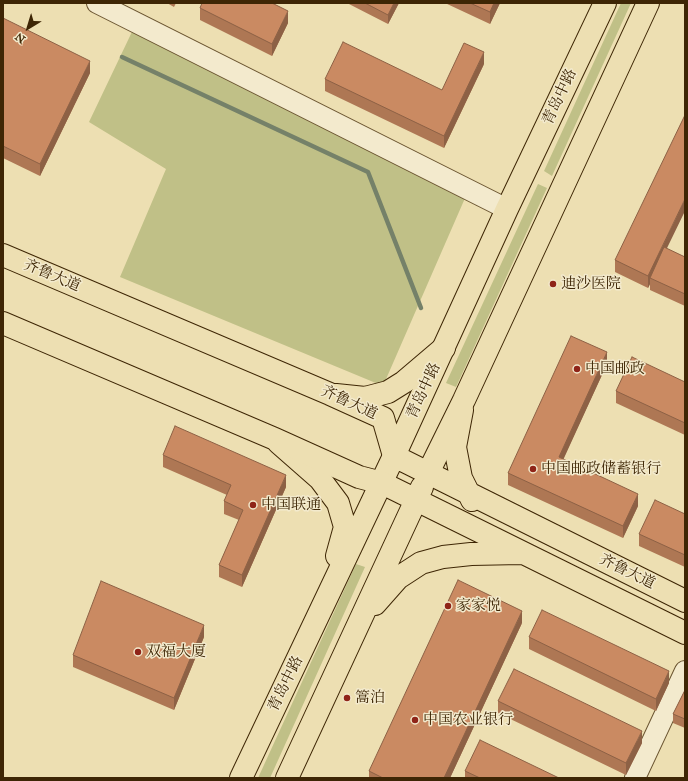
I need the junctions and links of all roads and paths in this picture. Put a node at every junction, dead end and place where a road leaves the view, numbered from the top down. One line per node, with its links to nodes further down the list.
1 (96, 3): 4 (street)
2 (604, 3): 4 (main road, 青岛中路)
3 (648, 3): 9 (main road)
4 (508, 209): 7 (main road, 青岛中路)
5 (3, 255): 8 (main road, 齐鲁大道)
6 (3, 323): 10 (main road, 齐鲁大道)
7 (444, 348): 8 (main road); 11 (main road, 青岛中路)
8 (330, 394): 11 (main road, 齐鲁大道)
9 (464, 400): 12 (main road); 14 (main road)
10 (275, 439): 13 (main road, 齐鲁大道); 18 (main road)
11 (394, 456): 12 (main road, 齐鲁大道); 13 (main road, 青岛中路)
12 (428, 473): 14 (main road, 齐鲁大道); 15 (main road)
13 (382, 483): 15 (main road, 齐鲁大道); 18 (main road, 青岛中路)
14 (469, 493): 16 (main road); 17 (main road, 齐鲁大道)
15 (416, 499): 16 (main road, 齐鲁大道); 19 (main road)
16 (524, 553): 19 (main road); 20 (main road, 齐鲁大道)
17 (685, 601)
18 (322, 609): 22 (main road, 青岛中路)
19 (356, 625): 23 (main road)
20 (685, 633)
21 (685, 671): 24 (street)
22 (241, 778)
23 (287, 778)
24 (635, 778)

